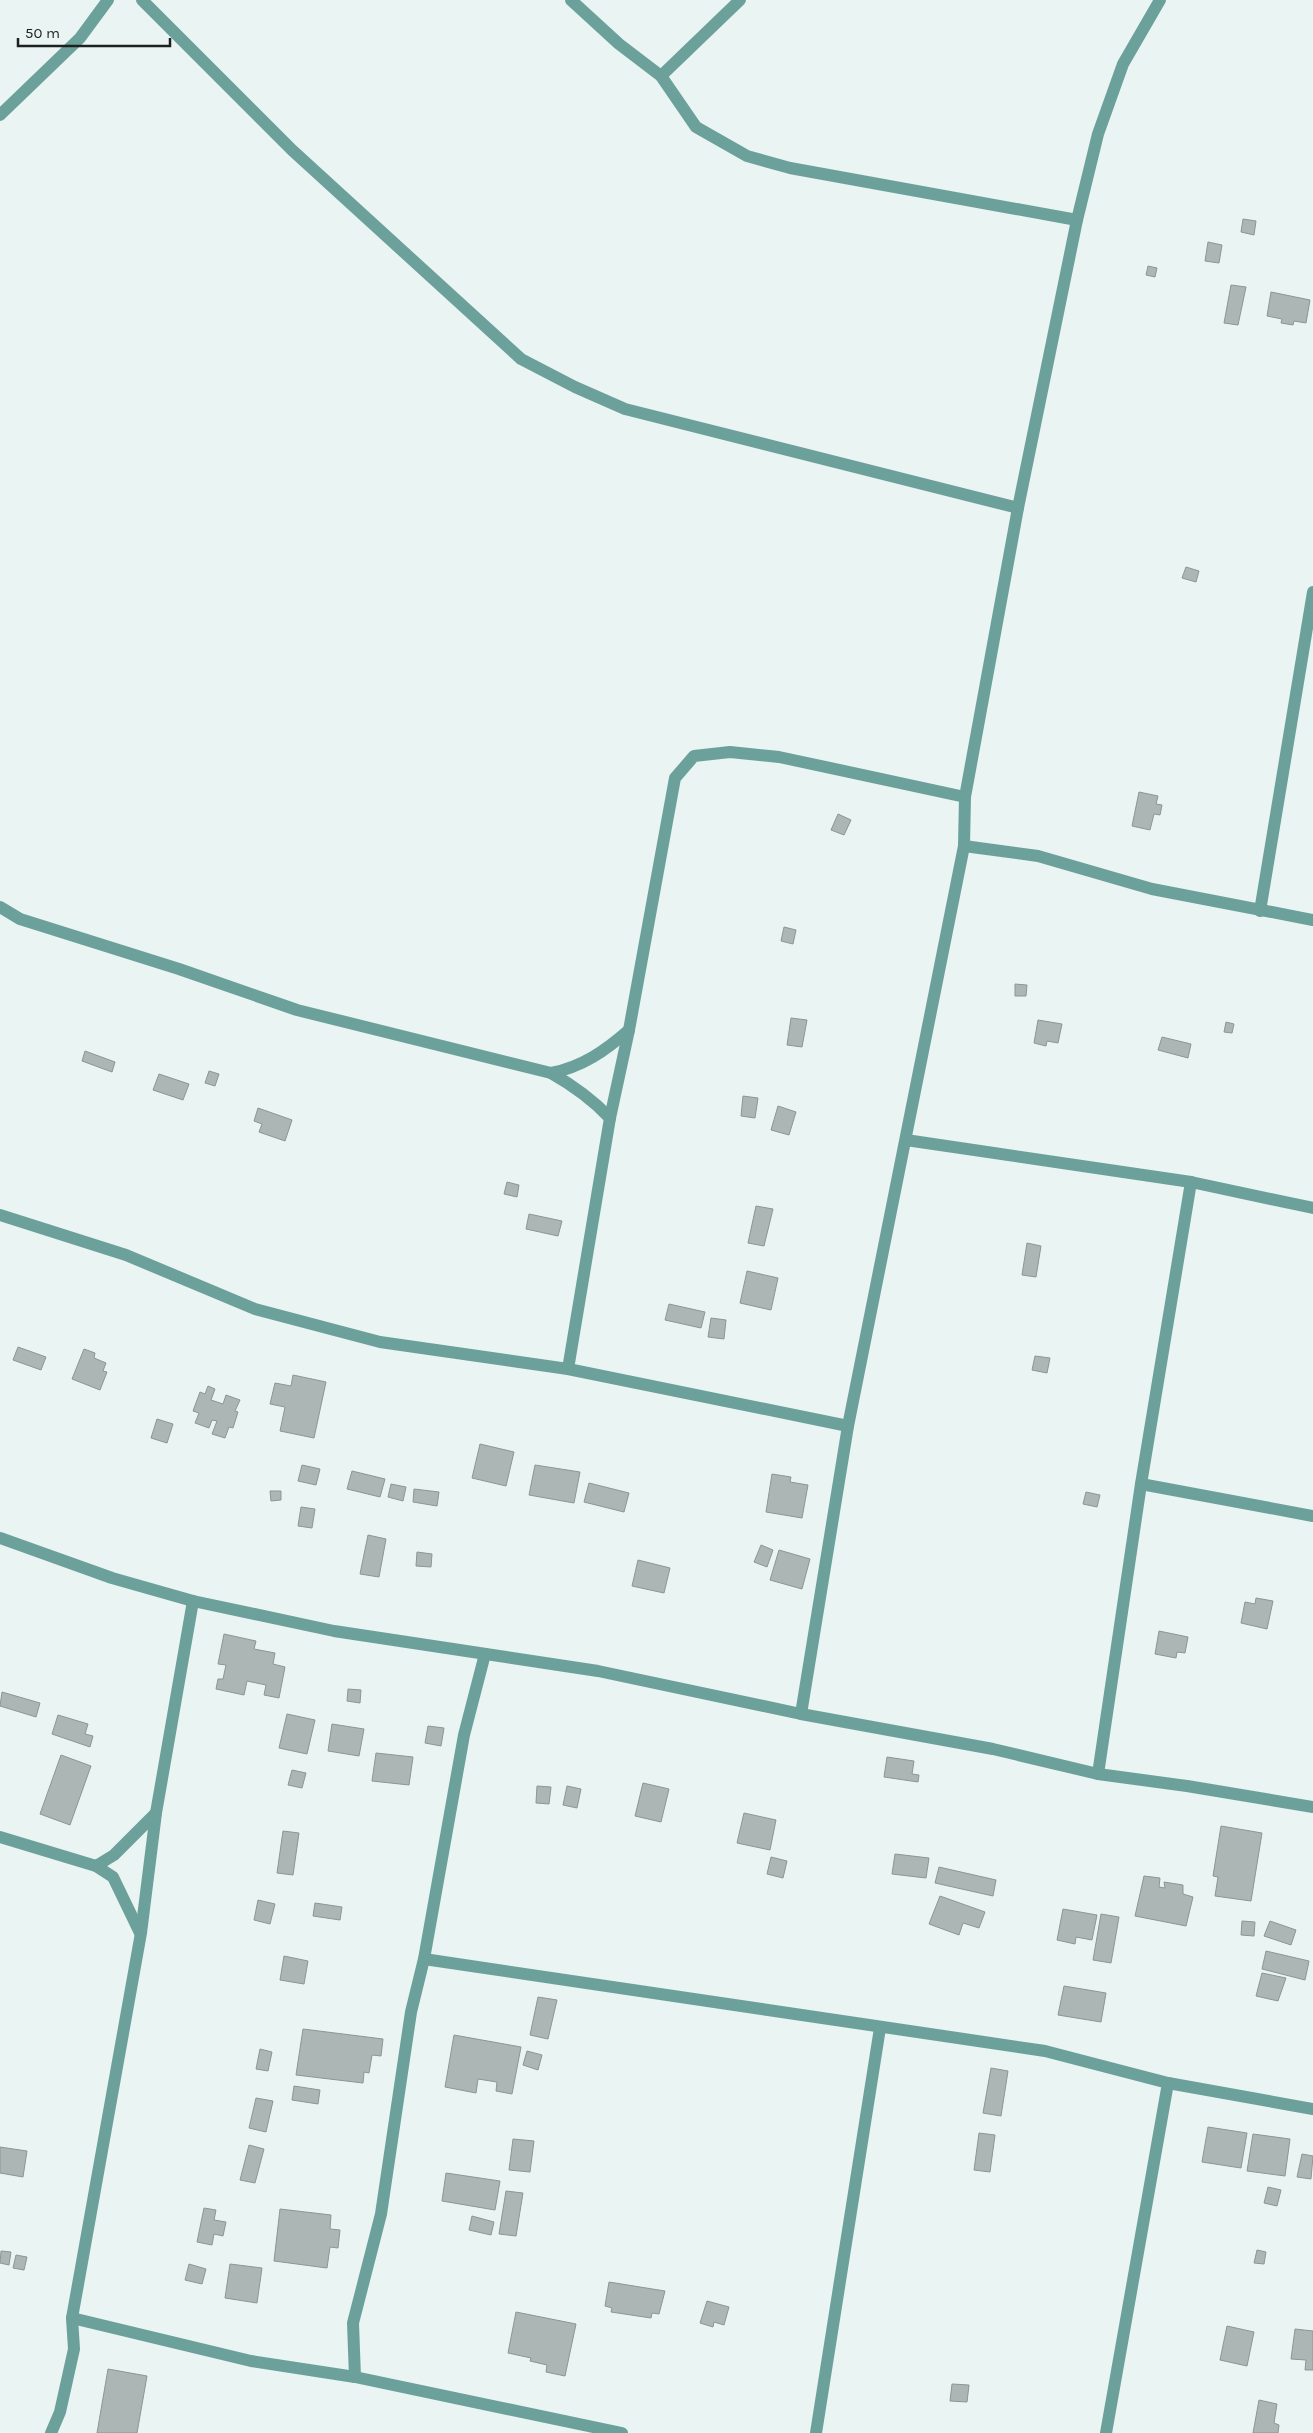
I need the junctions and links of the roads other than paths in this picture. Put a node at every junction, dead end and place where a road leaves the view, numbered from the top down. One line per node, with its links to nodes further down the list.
1 (108, 0): 7 (street)
2 (142, 0): 9 (street)
3 (571, 0): 6 (street)
4 (740, 0): 6 (street)
5 (1160, 0): 8 (street)
6 (661, 76): 8 (street)
7 (0, 115)
8 (1077, 220): 9 (street)
9 (1018, 508): 12 (street)
10 (1313, 592): 11 (street)
11 (1312, 607): 15 (street)
12 (965, 797): 13 (street); 17 (street)
13 (964, 846): 15 (street); 20 (street)
14 (0, 907): 18 (street)
15 (1260, 911): 16 (street)
16 (1313, 920)
17 (629, 1030): 18 (street); 19 (street)
18 (551, 1073): 19 (street)
19 (610, 1118): 24 (street)
20 (906, 1140): 21 (street); 25 (street)
21 (1191, 1182): 22 (street); 26 (street)
22 (1313, 1208)
23 (0, 1215): 24 (street)
24 (568, 1369): 25 (street)
25 (848, 1426): 31 (street)
26 (1141, 1484): 27 (street); 32 (street)
27 (1313, 1516)
28 (0, 1538): 29 (street)
29 (193, 1601): 30 (street); 34 (street)
30 (485, 1654): 31 (street); 38 (street)
31 (801, 1714): 32 (street)
32 (1098, 1774): 33 (street)
33 (1313, 1807)
34 (156, 1813): 36 (street); 37 (street)
35 (0, 1837): 36 (street)
36 (96, 1866): 37 (street)
37 (140, 1933): 42 (street)
38 (424, 1959): 39 (street); 43 (street)
39 (880, 2028): 40 (street); 46 (street)
40 (1168, 2083): 41 (street); 47 (street)
41 (1313, 2110)
42 (72, 2318): 43 (street); 44 (street)
43 (355, 2378): 45 (street)
44 (51, 2433)
45 (622, 2433)
46 (816, 2433)
47 (1106, 2433)

